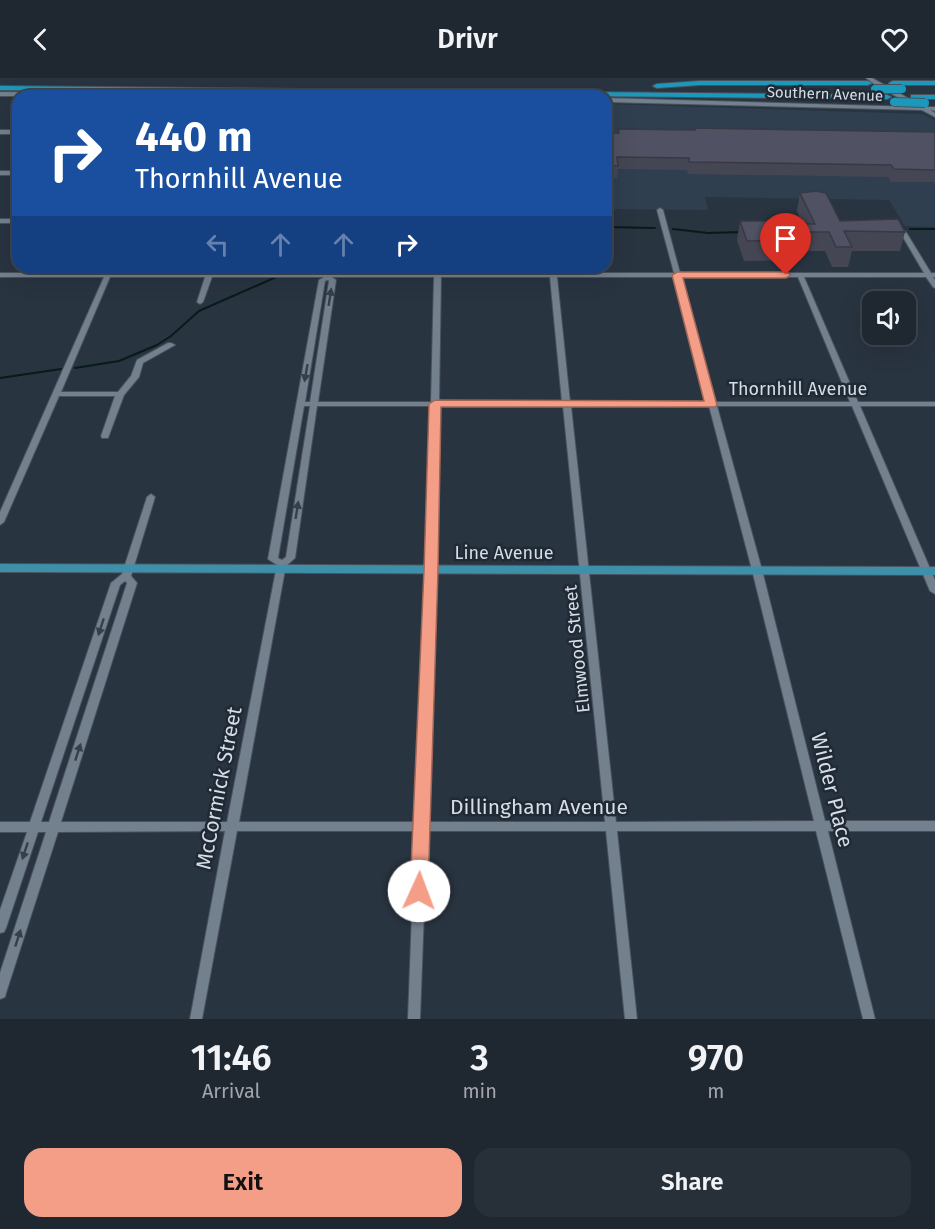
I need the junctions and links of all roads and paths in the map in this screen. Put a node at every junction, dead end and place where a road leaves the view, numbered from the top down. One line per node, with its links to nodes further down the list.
1 (879, 78): 10 (street)
2 (170, 80): 3 (highway)
3 (1, 83): 8 (highway)
4 (871, 83): 5 (highway); 6 (highway); 10 (highway, bridge)
5 (935, 83)
6 (597, 85)
7 (935, 89): 10 (highway)
8 (409, 90)
9 (612, 93): 10 (highway)
10 (894, 95): 11 (highway); 14 (highway, bridge)
11 (935, 97)
12 (612, 100): 14 (street, Southern Avenue)
13 (935, 103): 14 (highway)
14 (924, 106): 15 (street, Southern Avenue); 16 (street)
15 (935, 109)
16 (935, 115)
17 (660, 210): 28 (street, Wilder Place)
18 (903, 232): 30 (street)
19 (175, 273): 26 (street)
20 (209, 273): 32 (street)
21 (229, 273): 22 (street)
22 (329, 273): 33 (street, McCormick Street); 34 (street, McCormick Street, one-way to 22)
23 (438, 273): 40 (street)
24 (496, 273): 27 (street)
25 (0, 275): 26 (street)
26 (108, 275): 36 (street)
27 (553, 275): 28 (street); 41 (street, Elmwood Street)
28 (677, 275): 29 (street); 44 (street, Wilder Place)
29 (800, 275): 30 (street); 42 (street)
30 (932, 275): 31 (street)
31 (935, 286)
32 (200, 302)
33 (313, 333): 34 (street); 38 (street, McCormick Street, one-way to 38)
34 (324, 333): 39 (street, McCormick Street)
35 (171, 345): 37 (street)
36 (55, 394): 37 (street); 49 (street)
37 (120, 394): 45 (street)
38 (300, 404): 39 (street, Thornhill Avenue); 46 (street, McCormick Street)
39 (314, 404): 40 (street, Thornhill Avenue); 47 (street, McCormick Street)
40 (435, 404): 41 (street, Thornhill Avenue); 52 (street)
41 (567, 404): 44 (street, Thornhill Avenue); 54 (street, Elmwood Street)
42 (855, 404): 43 (street, Thornhill Avenue); 44 (street, Thornhill Avenue); 55 (street)
43 (935, 404)
44 (711, 405): 53 (street, Wilder Place)
45 (105, 436)
46 (287, 481): 47 (street); 50 (street, McCormick Street)
47 (302, 481): 50 (street, McCormick Street, one-way to 47)
48 (151, 497): 56 (street)
49 (0, 522)
50 (281, 567): 52 (main road, Line Avenue); 56 (main road, Line Avenue); 58 (street, McCormick Street)
51 (0, 568): 56 (main road, Line Avenue)
52 (431, 570): 54 (main road, Line Avenue); 65 (street)
53 (757, 570): 54 (main road, Line Avenue); 55 (main road, Line Avenue); 60 (street, Wilder Place)
54 (586, 571): 59 (street, Elmwood Street)
55 (931, 571): 57 (street)
56 (127, 573): 63 (street, one-way to 63); 64 (street, one-way to 56)
57 (935, 591)
58 (232, 826): 64 (street, Dillingham Avenue); 65 (street, Dillingham Avenue); 68 (street, McCormick Street)
59 (611, 826): 60 (street, Dillingham Avenue); 65 (street, Dillingham Avenue); 70 (street, Elmwood Street)
60 (821, 826): 61 (street, Dillingham Avenue); 71 (street, Wilder Place)
61 (935, 826)
62 (0, 827): 63 (street, Dillingham Avenue)
63 (33, 827): 64 (street, Dillingham Avenue); 66 (street, one-way to 66)
64 (53, 827): 67 (street, one-way to 64)
65 (422, 827): 69 (street)
66 (0, 928)
67 (0, 993)
68 (195, 1019)
69 (414, 1019)
70 (632, 1019)
71 (869, 1019)

